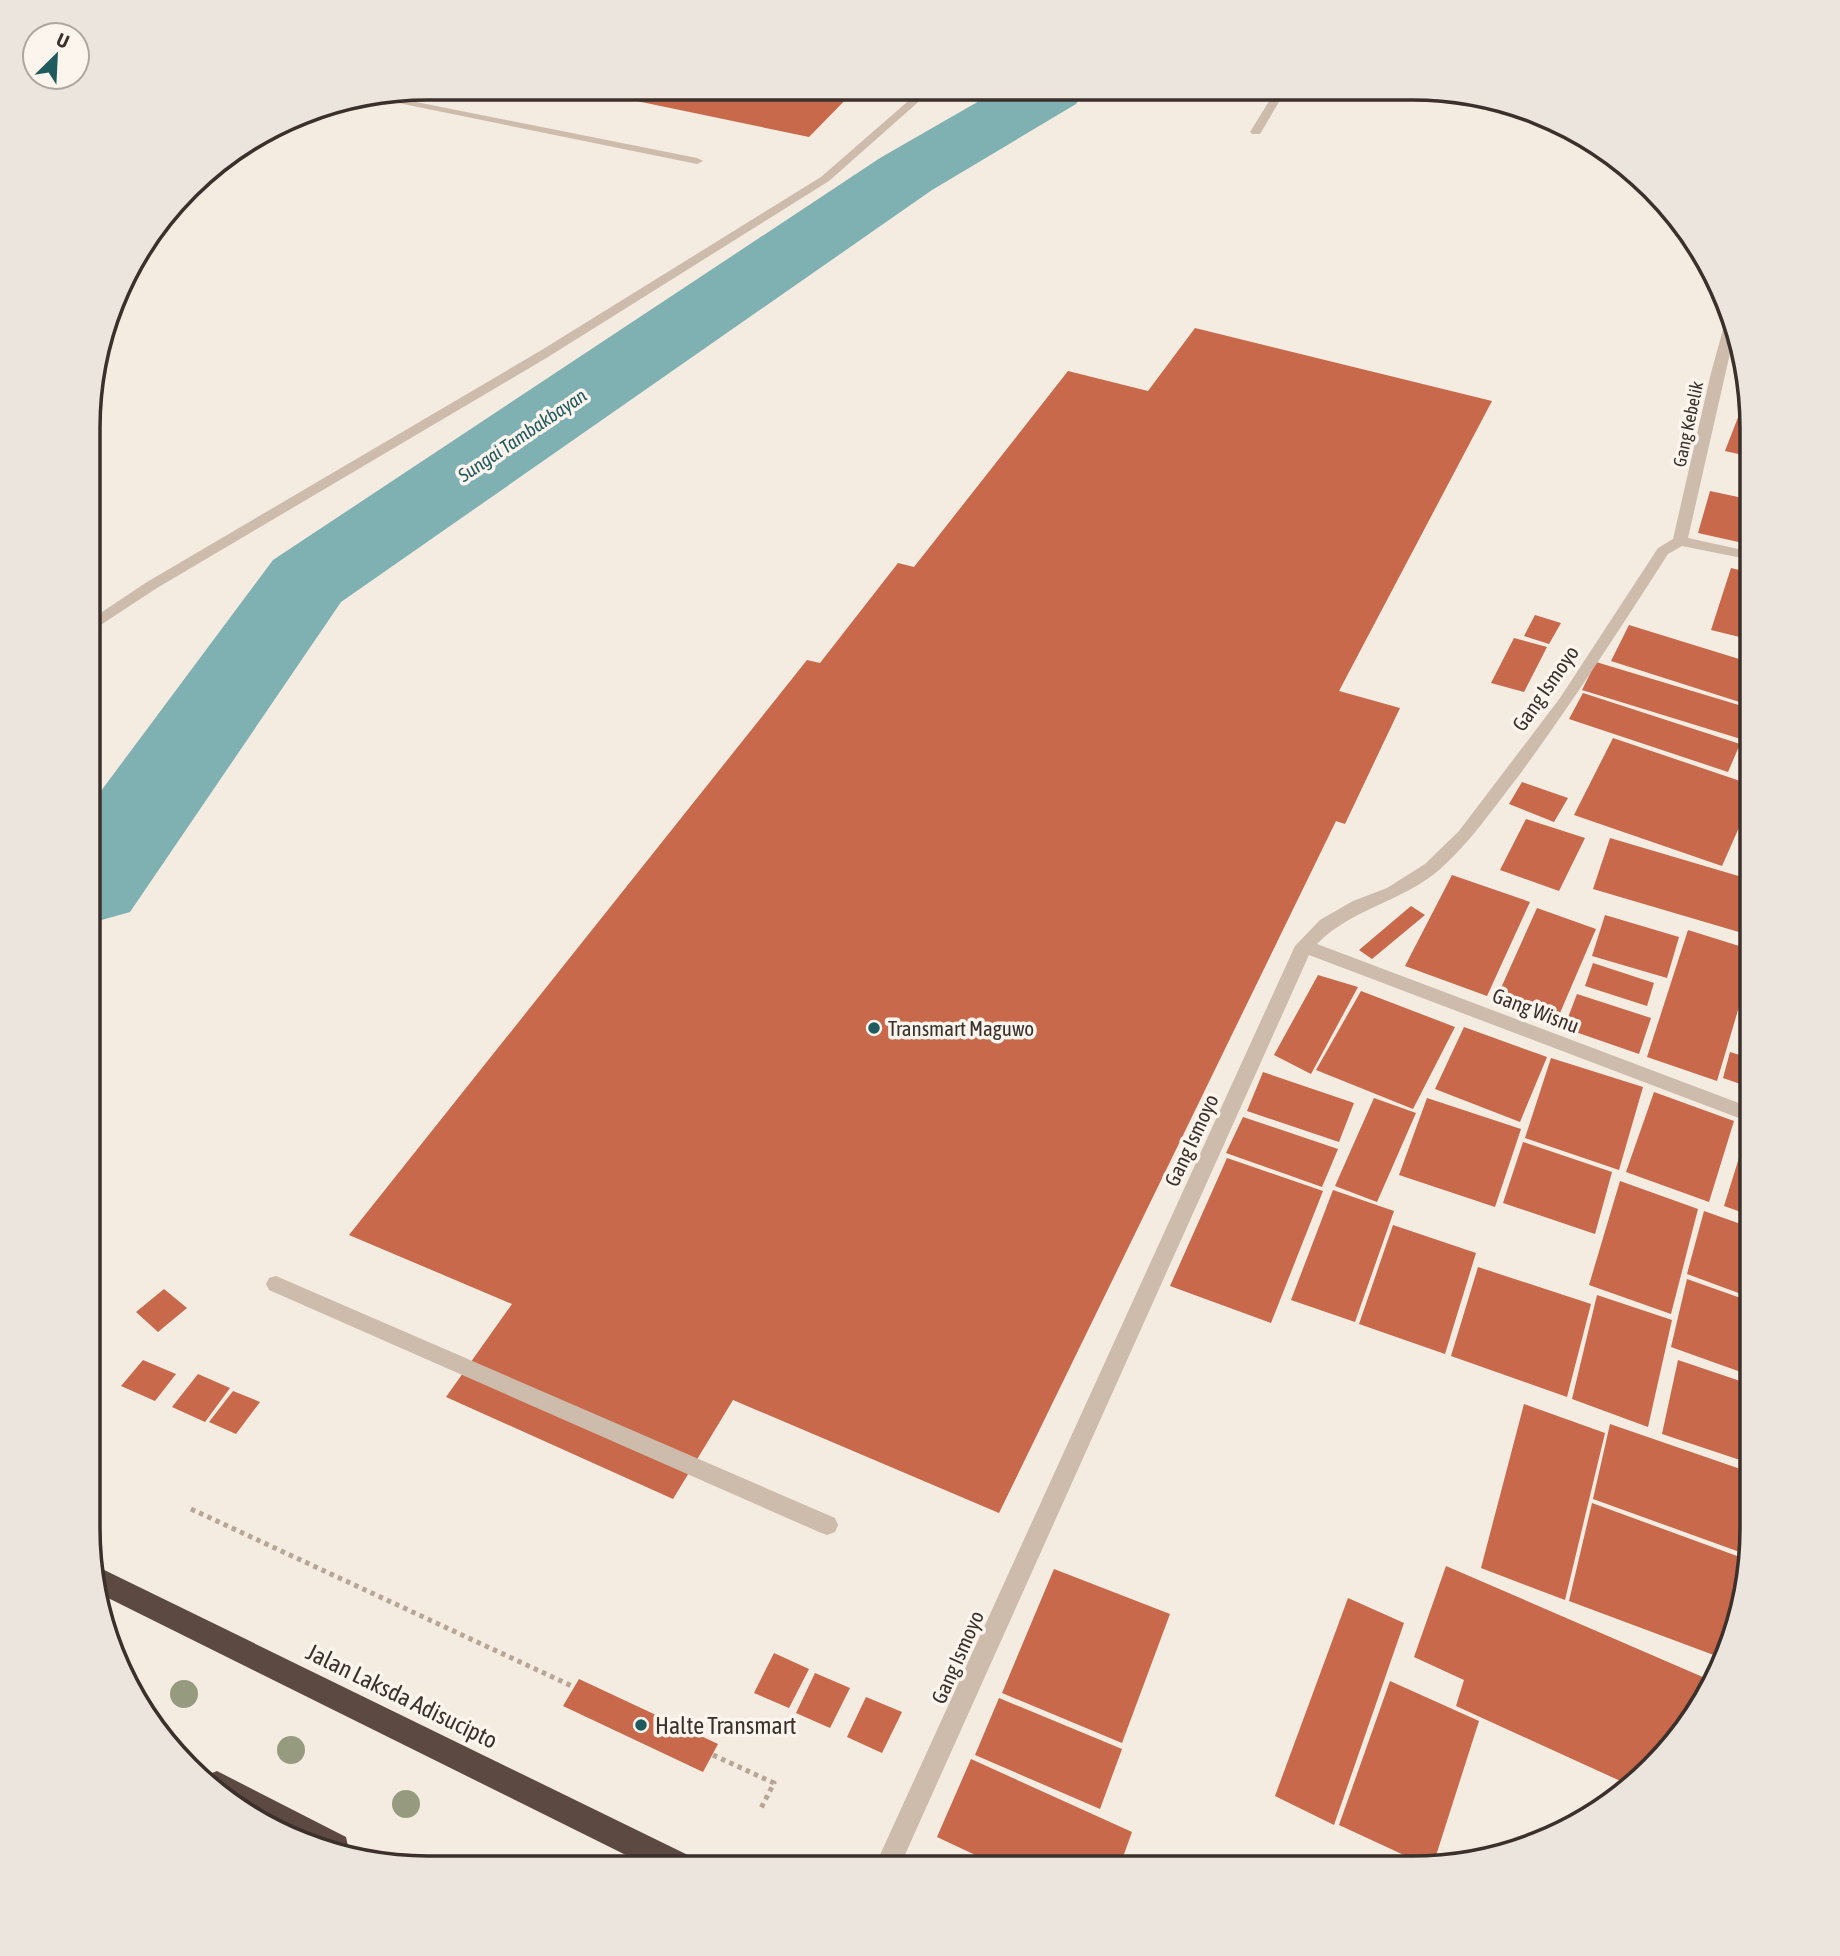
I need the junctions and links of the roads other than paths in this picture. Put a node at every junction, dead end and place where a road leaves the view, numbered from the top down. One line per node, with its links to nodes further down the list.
1 (915, 100): 9 (street)
2 (1274, 100): 4 (street)
3 (398, 101): 5 (street)
4 (1256, 132)
5 (697, 161)
6 (1727, 336): 7 (street, Gang Kebelik)
7 (1680, 541): 8 (street); 10 (street, Gang Ismoyo)
8 (1740, 554)
9 (100, 620)
10 (1304, 946): 11 (street, Gang Wisnu); 18 (street, Gang Ismoyo)
11 (1740, 1111)
12 (276, 1283): 13 (street)
13 (827, 1525)
14 (105, 1582): 17 (highway, Jalan Laksda Adisucipto)
15 (239, 1796): 16 (highway)
16 (320, 1838)
17 (660, 1856)
18 (891, 1856)

